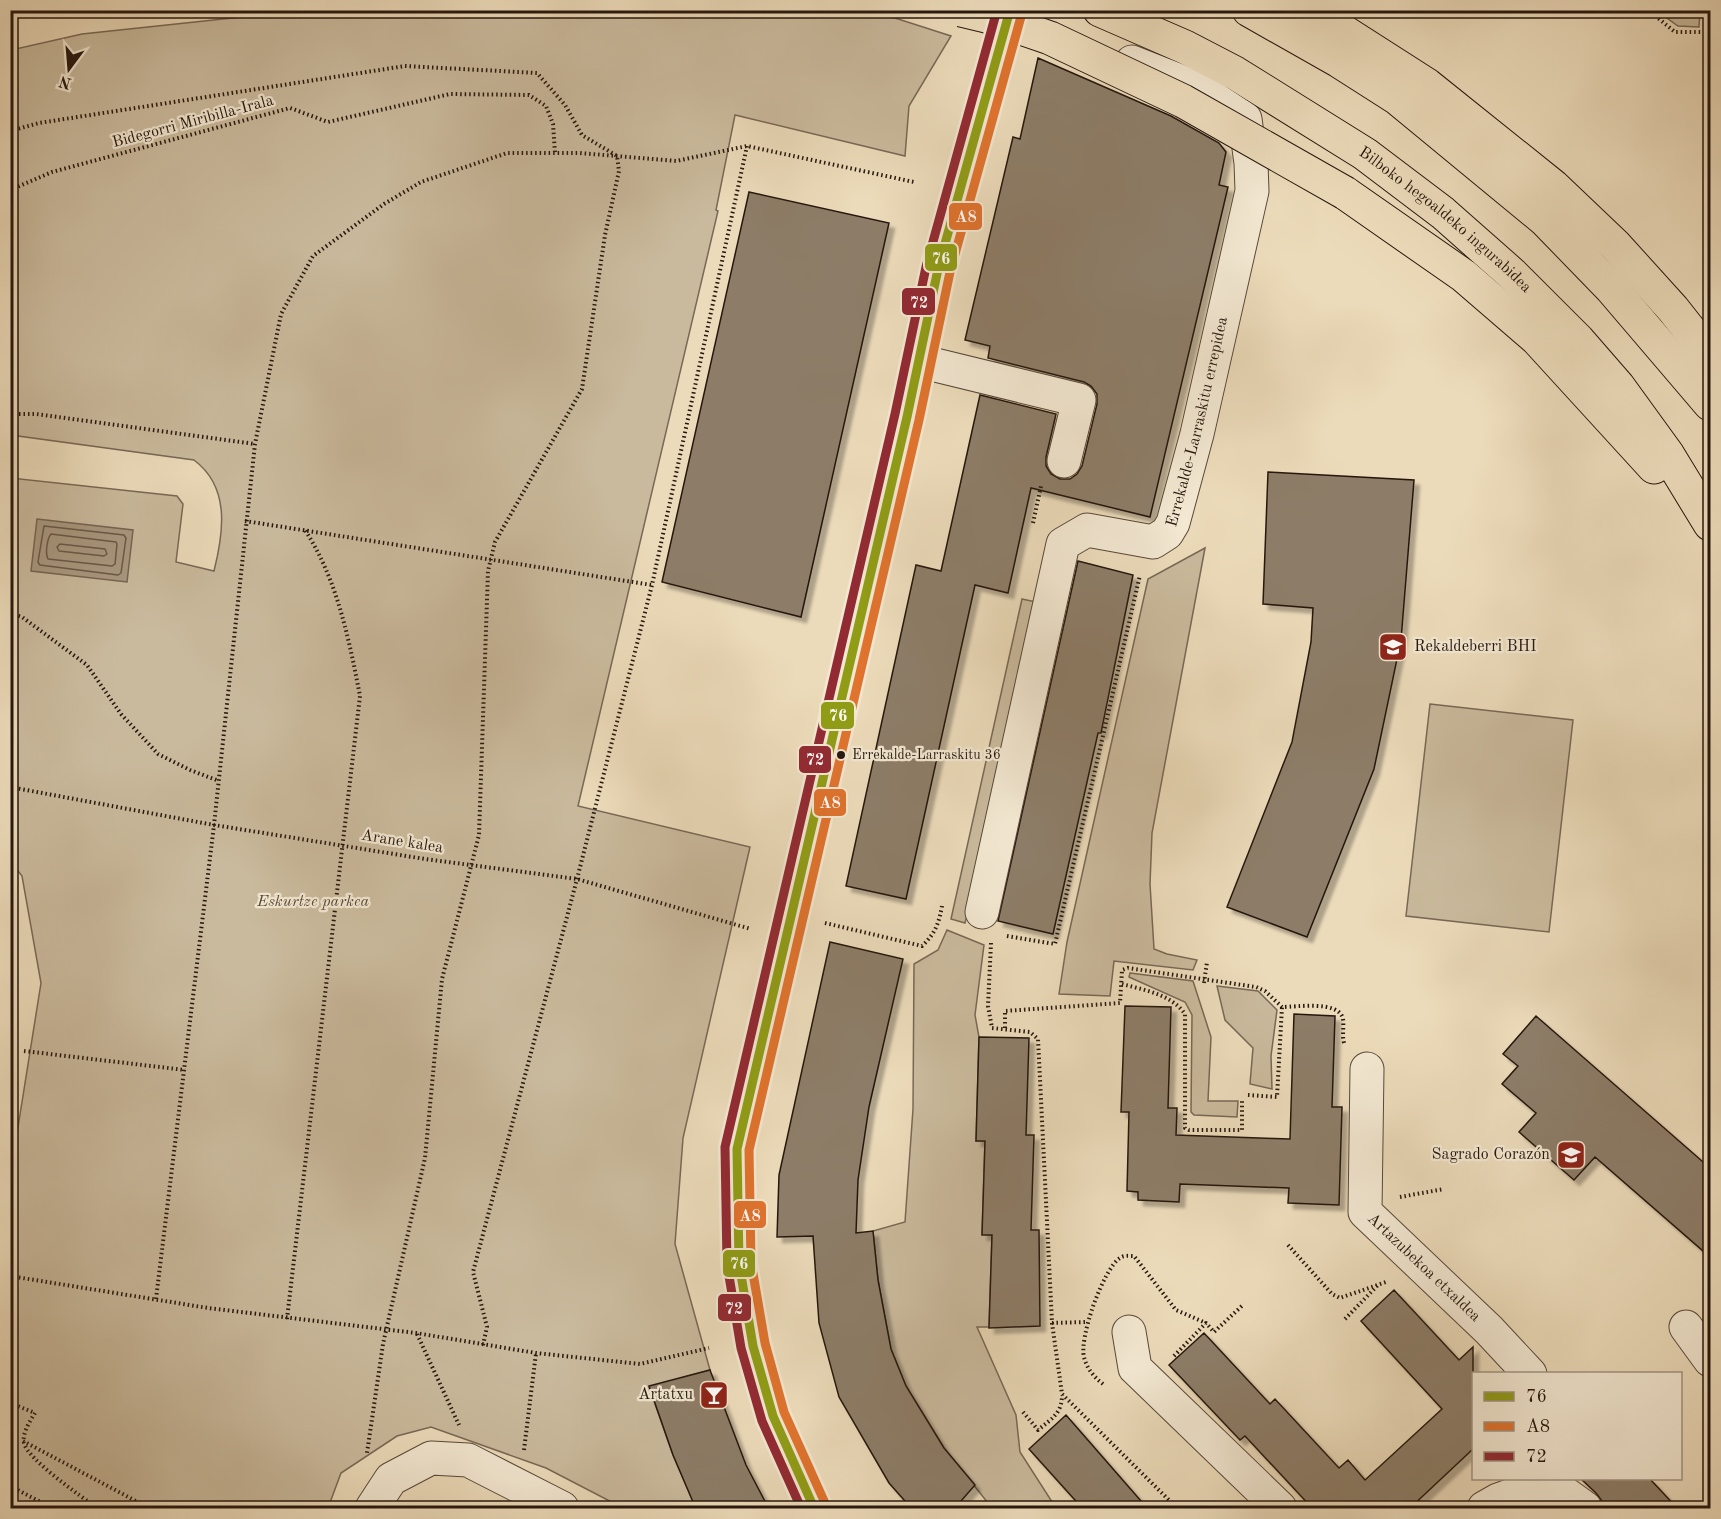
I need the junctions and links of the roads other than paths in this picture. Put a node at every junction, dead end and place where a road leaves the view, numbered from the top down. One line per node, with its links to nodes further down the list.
1 (961, 10): 12 (highway, bridge)
2 (1100, 10): 11 (highway, Bilboko hegoaldeko ingurabidea)
3 (1249, 10): 6 (highway)
4 (1310, 10): 6 (highway)
5 (1009, 15): 8 (street, Errekalde-Larraskitu errepidea); 13 (street, Errekalde-Larraskitu errepidea)
6 (1403, 86): 7 (highway); 9 (highway)
7 (1710, 356)
8 (919, 361): 10 (street); 22 (street, Errekalde-Larraskitu errepidea)
9 (1710, 404)
10 (1064, 461)
11 (1710, 524)
12 (1710, 531)
13 (992, 927)
14 (1367, 1069): 18 (street, Artazubekoa etxaldea)
15 (1686, 1327): 17 (street)
16 (1129, 1332): 23 (street)
17 (1710, 1360)
18 (1528, 1372)
19 (1568, 1492): 24 (street)
20 (372, 1509): 21 (street)
21 (561, 1509)
22 (814, 1509)
23 (1280, 1509)
24 (1484, 1509)

